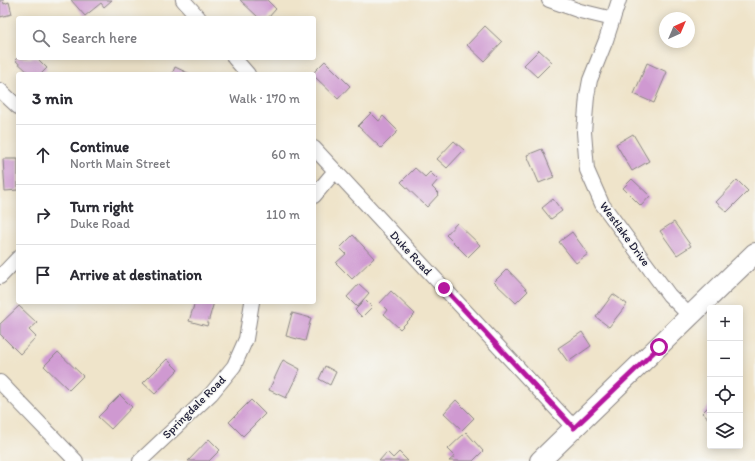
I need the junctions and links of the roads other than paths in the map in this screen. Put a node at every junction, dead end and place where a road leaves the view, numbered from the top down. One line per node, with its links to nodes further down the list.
1 (183, 0): 4 (street)
2 (549, 0): 5 (street)
3 (619, 0): 5 (street, Westlake Drive)
4 (197, 16)
5 (613, 19): 17 (street, Westlake Drive)
6 (236, 60): 7 (street)
7 (246, 72)
8 (0, 90): 9 (street)
9 (16, 105)
10 (316, 150): 11 (street, Duke Road)
11 (335, 171): 12 (street); 19 (street, Duke Road)
12 (316, 194)
13 (755, 253): 17 (street)
14 (16, 260): 15 (street)
15 (0, 277)
16 (252, 304): 21 (street, Springdale Road)
17 (690, 316): 19 (street)
18 (0, 382): 20 (street)
19 (574, 428): 22 (street)
20 (76, 461)
21 (140, 461)
22 (540, 461)

